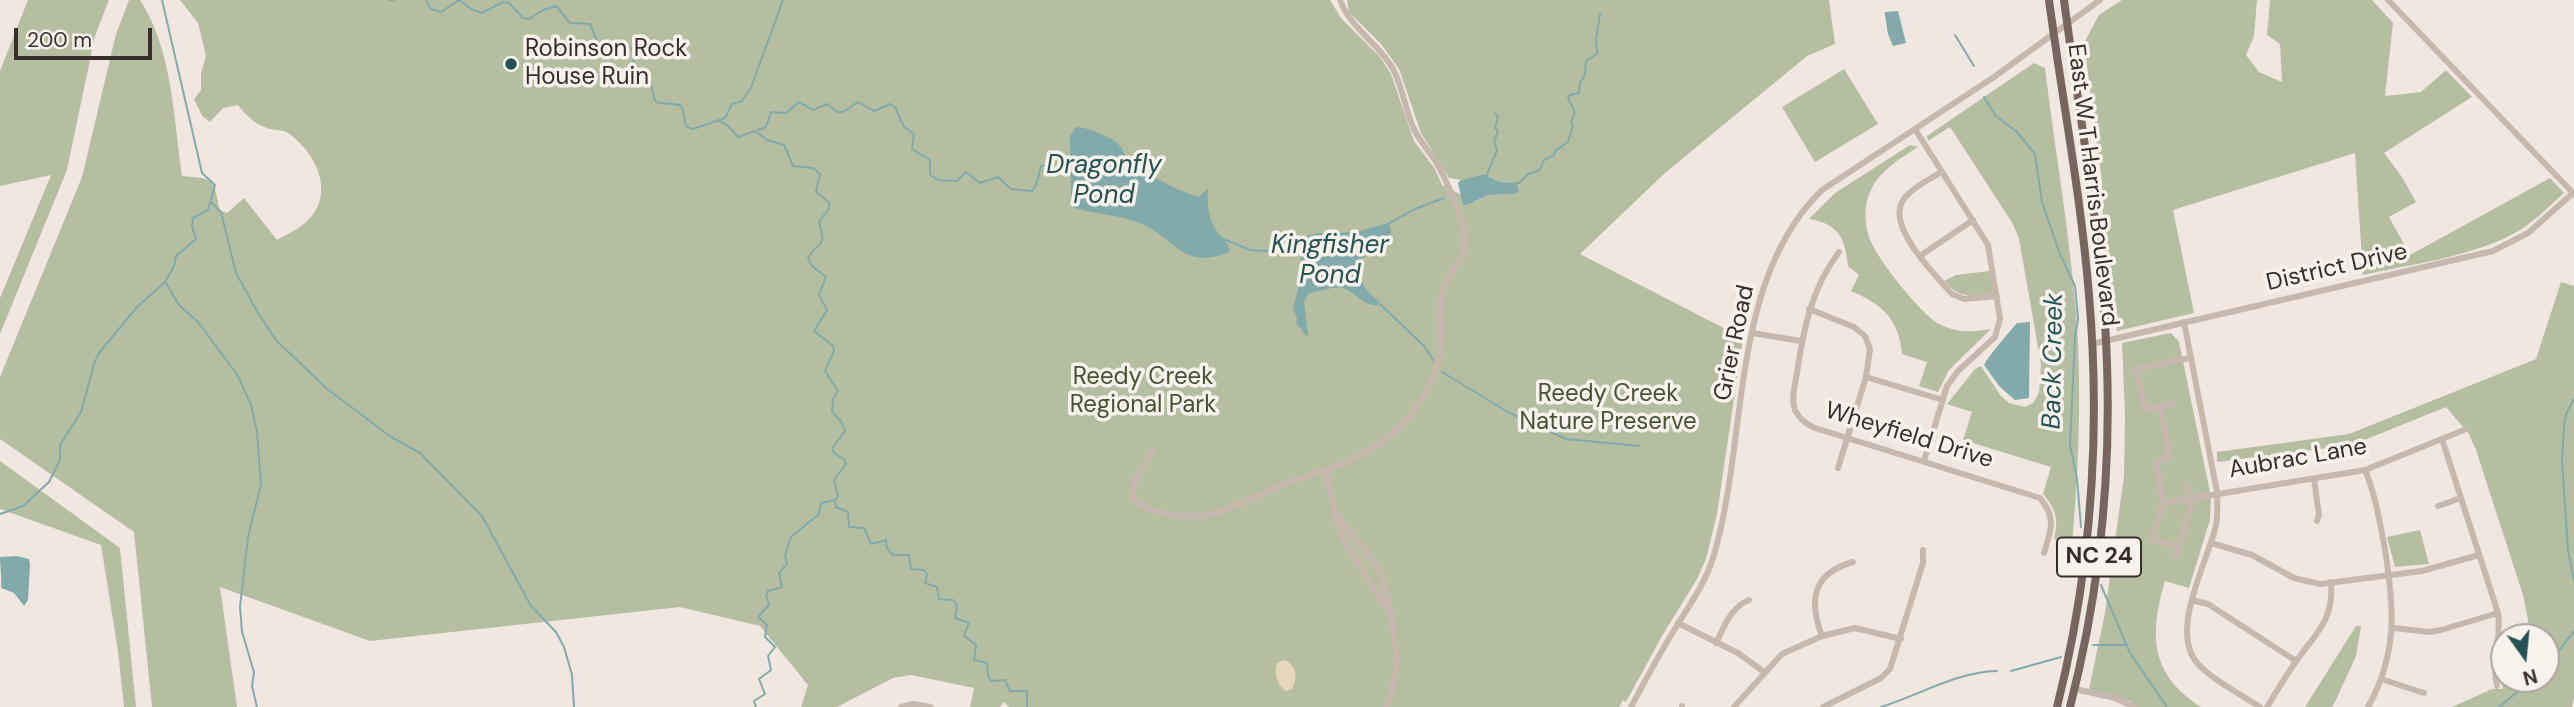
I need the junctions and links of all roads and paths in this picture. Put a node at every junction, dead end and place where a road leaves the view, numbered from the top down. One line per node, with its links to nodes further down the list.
1 (1340, 0): 32 (street)
2 (2049, 0): 7 (main road, East W T Harris Boulevard / NC 24)
3 (2064, 0): 6 (main road, East W T Harris Boulevard / NC 24)
4 (2101, 0): 6 (street, Grier Road)
5 (2388, 0): 10 (street)
6 (2068, 24): 7 (street, Grier Road); 19 (main road, East W T Harris Boulevard / NC 24)
7 (2054, 34): 8 (street, Grier Road); 20 (main road, East W T Harris Boulevard / NC 24)
8 (1915, 129): 9 (street); 17 (street, Grier Road)
9 (1941, 172): 11 (street); 13 (street)
10 (2574, 194): 16 (street, District Drive)
11 (1973, 220): 13 (street); 14 (street)
12 (1839, 252): 15 (street, Wheyfield Drive)
13 (1920, 256): 14 (street)
14 (1997, 296): 23 (street)
15 (1809, 309): 18 (street, Wheyfield Drive); 22 (street)
16 (2184, 322): 19 (street, District Drive); 21 (street)
17 (1752, 333): 18 (street); 56 (street, Grier Road)
18 (1801, 341): 27 (street, Wheyfield Drive)
19 (2106, 341): 20 (street, District Drive); 65 (main road, East W T Harris Boulevard / NC 24)
20 (2092, 344): 73 (main road, East W T Harris Boulevard / NC 24)
21 (2190, 358): 25 (street); 36 (street)
22 (1866, 377): 23 (street); 27 (street)
23 (1943, 400): 30 (street)
24 (2173, 404): 25 (street)
25 (2161, 406): 39 (street)
26 (2464, 430): 28 (street, Aubrac Lane)
27 (1847, 438): 30 (street, Wheyfield Drive); 31 (street)
28 (2442, 439): 33 (street, Aubrac Lane); 38 (street)
29 (1153, 451): 32 (street)
30 (1924, 461): 46 (street, Wheyfield Drive)
31 (1838, 468)
32 (1325, 469): 41 (street)
33 (2365, 470): 34 (street, Aubrac Lane); 50 (street)
34 (2314, 479): 36 (street, Aubrac Lane); 42 (street)
35 (2186, 485): 37 (street)
36 (2217, 492): 37 (street, Aubrac Lane); 43 (street)
37 (2189, 498): 39 (street, Aubrac Lane); 44 (street)
38 (2461, 498): 40 (street); 47 (street)
39 (2163, 503): 44 (street)
40 (2438, 506)
41 (1337, 516): 55 (street); 55 (street)
42 (2317, 522)
43 (2211, 543): 51 (street); 53 (street)
44 (2179, 547): 48 (street)
45 (1923, 550): 60 (street)
46 (2045, 553)
47 (2479, 555): 50 (street); 54 (street)
48 (2176, 556)
49 (1853, 562): 59 (street)
50 (2389, 575): 51 (street); 58 (street)
51 (2331, 582): 62 (street)
52 (1749, 600): 61 (street)
53 (2192, 600): 62 (street); 76 (street)
54 (2498, 613): 57 (street); 58 (street)
55 (1392, 622): 69 (street)
56 (1678, 623): 61 (street); 70 (street, Grier Road)
57 (2498, 623)
58 (2393, 628): 64 (street)
59 (1822, 636): 60 (street); 63 (street)
60 (1900, 639): 72 (street)
61 (1716, 643): 63 (street)
62 (2297, 661): 77 (street)
63 (1764, 672): 71 (street)
64 (2381, 679): 66 (street); 78 (street)
65 (2075, 689): 74 (main road, East W T Harris Boulevard / NC 24); 75 (street)
66 (2424, 693)
67 (901, 707): 68 (street)
68 (931, 707)
69 (1386, 707)
70 (1631, 707)
71 (1734, 707)
72 (1823, 707)
73 (2057, 707)
74 (2070, 707)
75 (2134, 707)
76 (2260, 707)
77 (2267, 707)
78 (2368, 707)

